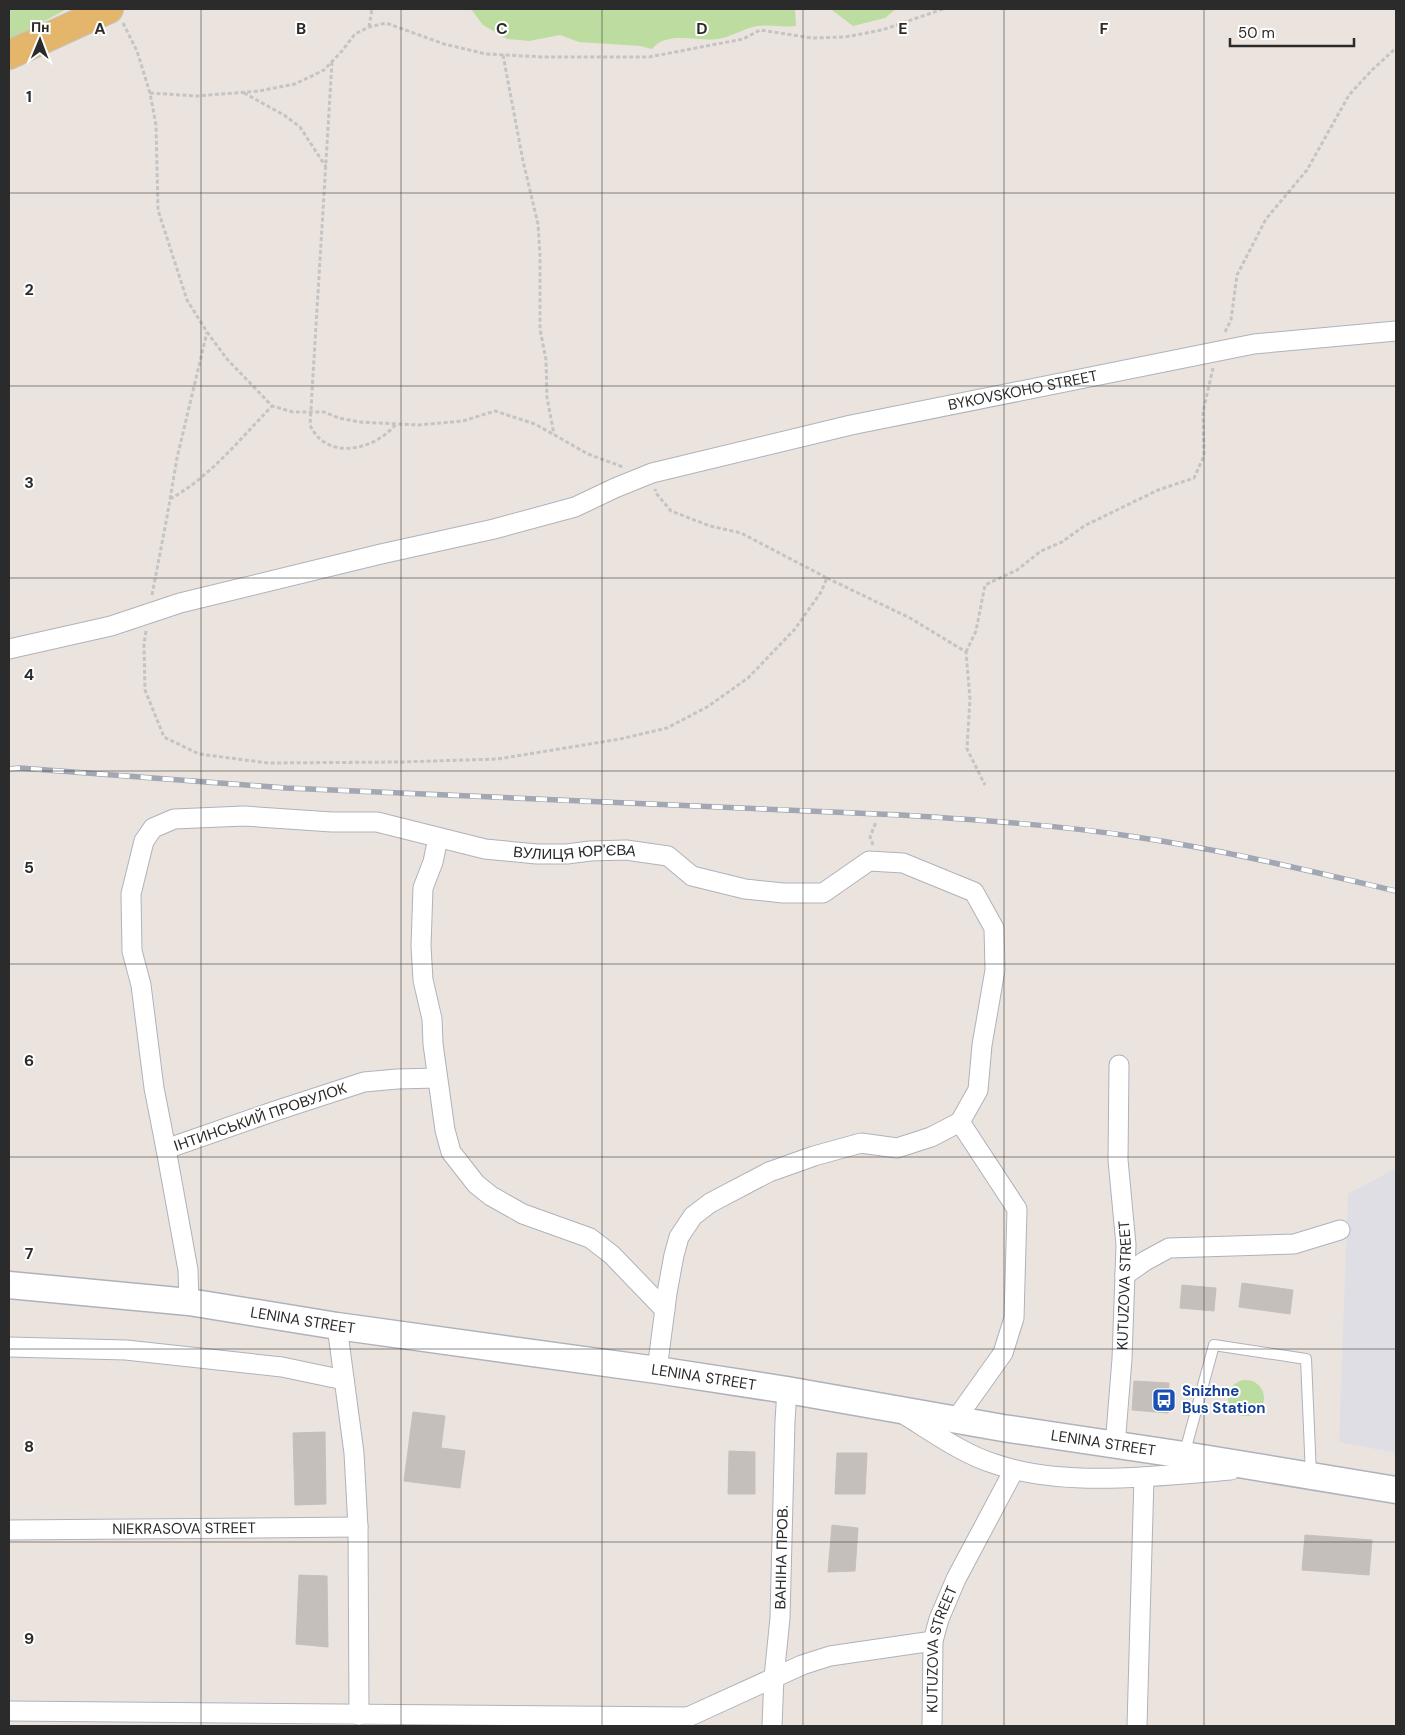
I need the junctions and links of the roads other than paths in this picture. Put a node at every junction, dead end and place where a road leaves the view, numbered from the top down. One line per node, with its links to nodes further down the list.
1 (115, 13): 2 (main road)
2 (9, 55)
3 (1396, 332): 4 (street, BYKOVSKOHO STREET)
4 (9, 649)
5 (153, 828): 6 (street, ВУЛИЦЯ ЮР'ЄВА); 10 (street, ІНТИНСЬКИЙ ПРОВУЛОК)
6 (438, 838): 8 (street); 9 (street, ВУЛИЦЯ ЮР'ЄВА)
7 (1119, 1065): 12 (street, KUTUZOVA STREET)
8 (437, 1078): 10 (street, ІНТИНСЬКИЙ ПРОВУЛОК); 15 (street)
9 (960, 1122): 15 (street); 22 (street)
10 (166, 1149): 14 (street)
11 (1340, 1230): 12 (street)
12 (1125, 1275): 23 (street, KUTUZOVA STREET)
13 (9, 1285): 14 (main road, LENINA STREET)
14 (189, 1302): 16 (main road, LENINA STREET)
15 (665, 1310): 18 (street)
16 (337, 1326): 18 (main road, LENINA STREET); 19 (street)
17 (9, 1348): 19 (street)
18 (657, 1370): 20 (main road, LENINA STREET)
19 (344, 1380): 30 (street)
20 (787, 1390): 21 (main road, LENINA STREET); 33 (street, ВАНІНА ПРОВ.)
21 (893, 1408): 22 (main road, LENINA STREET); 26 (street)
22 (956, 1419): 23 (main road, LENINA STREET)
23 (1115, 1446): 24 (main road, LENINA STREET)
24 (1184, 1455): 25 (main road, LENINA STREET); 27 (lane)
25 (1255, 1468): 27 (main road, LENINA STREET); 28 (street)
26 (1014, 1470): 28 (street); 32 (street, KUTUZOVA STREET)
27 (1311, 1476): 29 (main road, LENINA STREET)
28 (1144, 1477): 39 (street)
29 (1396, 1490)
30 (358, 1527): 31 (street, NIEKRASOVA STREET); 35 (street)
31 (9, 1530)
32 (934, 1641): 33 (street); 38 (street, KUTUZOVA STREET)
33 (774, 1677): 36 (street); 37 (street, ВАНІНА ПРОВ.)
34 (9, 1711): 35 (street)
35 (368, 1719): 36 (street)
36 (681, 1722)
37 (772, 1726)
38 (932, 1726)
39 (1137, 1726)

